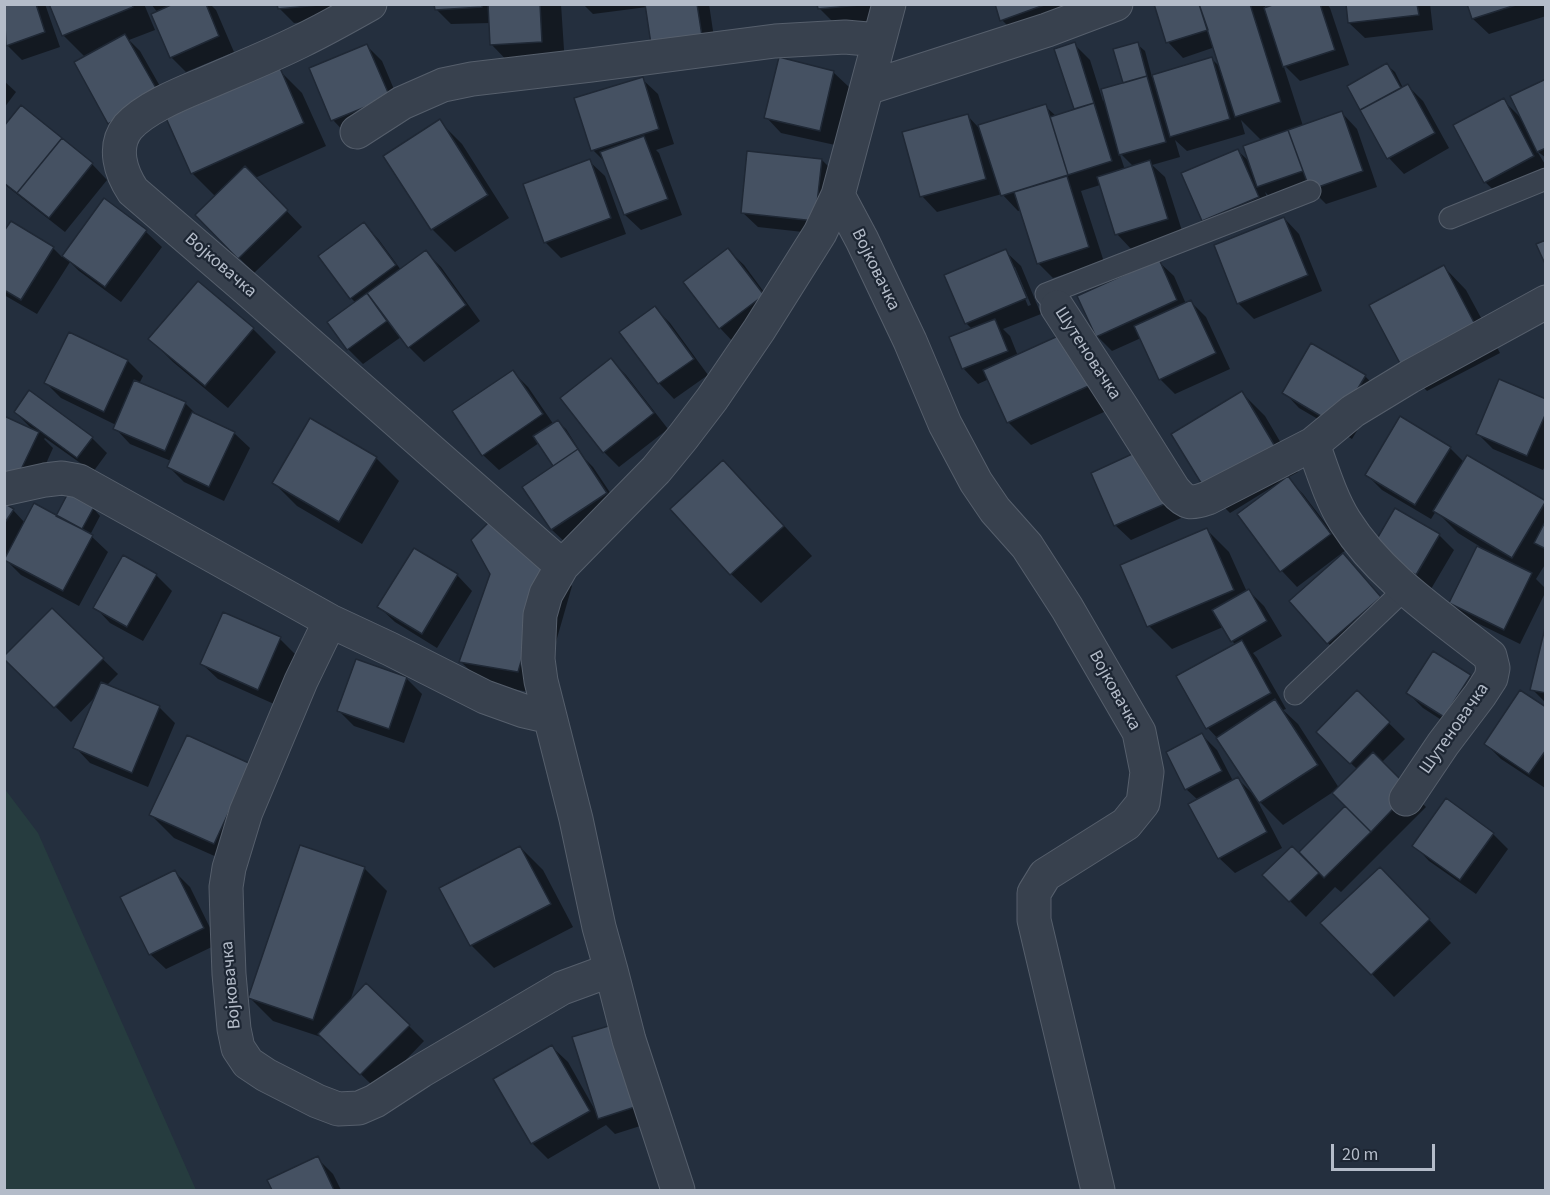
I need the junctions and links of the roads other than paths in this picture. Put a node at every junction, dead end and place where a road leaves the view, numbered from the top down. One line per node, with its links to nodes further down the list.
1 (370, 4): 15 (street, Војковачка)
2 (889, 4): 4 (street, Војковачка)
3 (1116, 4): 5 (street)
4 (879, 40): 5 (street, Војковачка); 6 (street)
5 (867, 88): 9 (street, Војковачка)
6 (357, 132)
7 (1545, 179): 10 (lane)
8 (1310, 191): 11 (lane, Шутеновачка)
9 (838, 195): 15 (street, Војковачка); 23 (street, Војковачка)
10 (1450, 218)
11 (1057, 308): 13 (street, Шутеновачка)
12 (1537, 318): 13 (street, Шутеновачка)
13 (1313, 444): 16 (street, Шутеновачка)
14 (4, 489): 17 (street)
15 (562, 566): 19 (street, Војковачка)
16 (1405, 589): 18 (lane); 20 (street, Шутеновачка)
17 (330, 621): 19 (street); 21 (street, Војковачка)
18 (1295, 694)
19 (550, 717): 21 (street, Војковачка)
20 (1406, 799)
21 (611, 970): 22 (street, Војковачка)
22 (678, 1191)
23 (1098, 1191)

